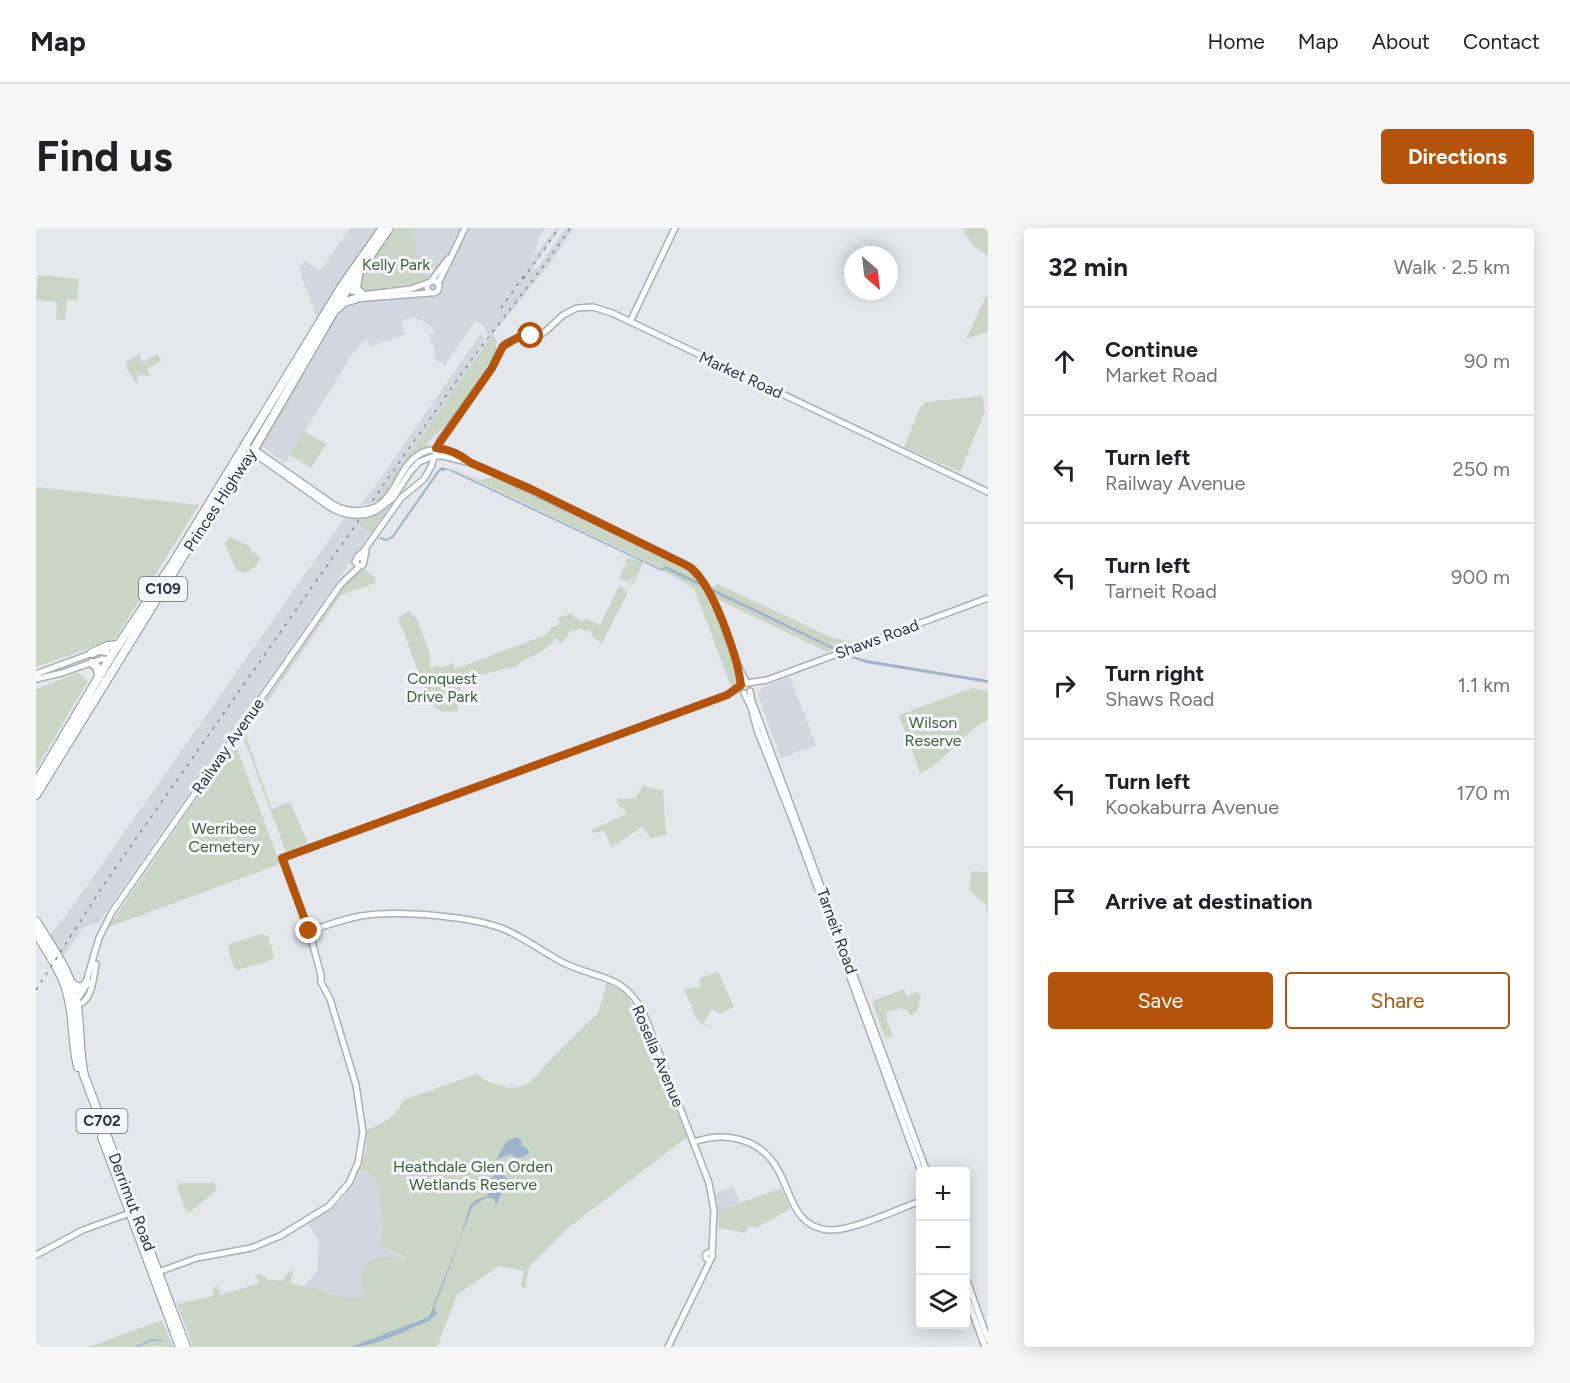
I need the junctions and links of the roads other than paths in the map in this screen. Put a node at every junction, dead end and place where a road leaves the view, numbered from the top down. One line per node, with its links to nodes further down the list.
1 (383, 228): 5 (highway, C109)
2 (390, 228): 5 (highway, C109)
3 (465, 228): 6 (street)
4 (675, 228): 15 (street)
5 (377, 241): 7 (highway, C109); 10 (highway, C109)
6 (452, 254): 8 (street); 9 (street)
7 (359, 272): 10 (highway, C109); 12 (highway)
8 (431, 281): 9 (street); 11 (street); 12 (street)
9 (438, 284): 11 (street)
10 (343, 290): 12 (street); 13 (street); 14 (highway, Princes Highway / C109); 16 (highway, Princes Highway / C109)
11 (430, 293): 13 (street)
12 (363, 295)
13 (355, 299): 14 (highway)
14 (333, 311): 16 (highway, Princes Highway / C109)
15 (630, 322): 17 (street, Market Road); 21 (street, Market Road)
16 (299, 361): 18 (highway, Princes Highway / C109)
17 (436, 448): 19 (street, Railway Avenue); 20 (street, Tarneit Road); 22 (street)
18 (250, 450): 22 (street, bridge); 23 (highway, Princes Highway / C109)
19 (434, 456): 20 (street, Tarneit Road); 22 (street); 24 (street, Railway Avenue)
20 (471, 463): 36 (street, Tarneit Road)
21 (988, 492)
22 (376, 509)
23 (203, 518): 26 (highway, Princes Highway / C109); 27 (highway, Princes Highway / C109)
24 (370, 541): 25 (street, Railway Avenue); 25 (street, Railway Avenue)
25 (357, 562): 43 (street, Railway Avenue)
26 (176, 568): 27 (highway); 31 (highway, Princes Highway / C109)
27 (167, 572): 29 (highway, Princes Highway / C109)
28 (988, 598): 36 (street, Shaws Road)
29 (118, 645): 30 (highway); 31 (highway, Princes Highway / C109)
30 (92, 653): 31 (street); 33 (street)
31 (115, 658): 32 (street); 34 (highway, Princes Highway / C109); 38 (highway, Princes Highway / C109)
32 (92, 663): 34 (highway); 35 (street)
33 (36, 674)
34 (99, 677): 37 (highway, Princes Highway / C109)
35 (36, 679)
36 (745, 688): 39 (street, Tarneit Road); 41 (street, Shaws Road)
37 (36, 783)
38 (36, 795)
39 (823, 899): 47 (street, Tarneit Road); 48 (street, Tarneit Road)
40 (36, 921): 44 (highway, Derrimut Road / C702)
41 (308, 931): 49 (street, Rosella Avenue); 55 (street)
42 (36, 933): 46 (highway, Derrimut Road / C702)
43 (99, 938): 45 (street, Railway Avenue); 46 (street, Railway Avenue)
44 (70, 982): 45 (highway); 46 (highway, Derrimut Road / C702)
45 (87, 982): 46 (street, Railway Avenue)
46 (73, 1004): 53 (highway, Derrimut Road / C702)
47 (895, 1085): 48 (street); 51 (street, Tarneit Road)
48 (898, 1110): 50 (street, Tarneit Road)
49 (694, 1142): 52 (street); 61 (street, Rosella Avenue)
50 (919, 1167)
51 (925, 1167)
52 (916, 1203)
53 (132, 1211): 54 (street); 55 (highway, Derrimut Road / C702)
54 (36, 1255)
55 (155, 1273): 59 (highway, Derrimut Road / C702); 60 (highway, Derrimut Road / C702)
56 (970, 1289): 58 (street)
57 (970, 1306): 62 (street)
58 (988, 1340)
59 (180, 1347)
60 (186, 1347)
61 (668, 1347)
62 (985, 1347)

